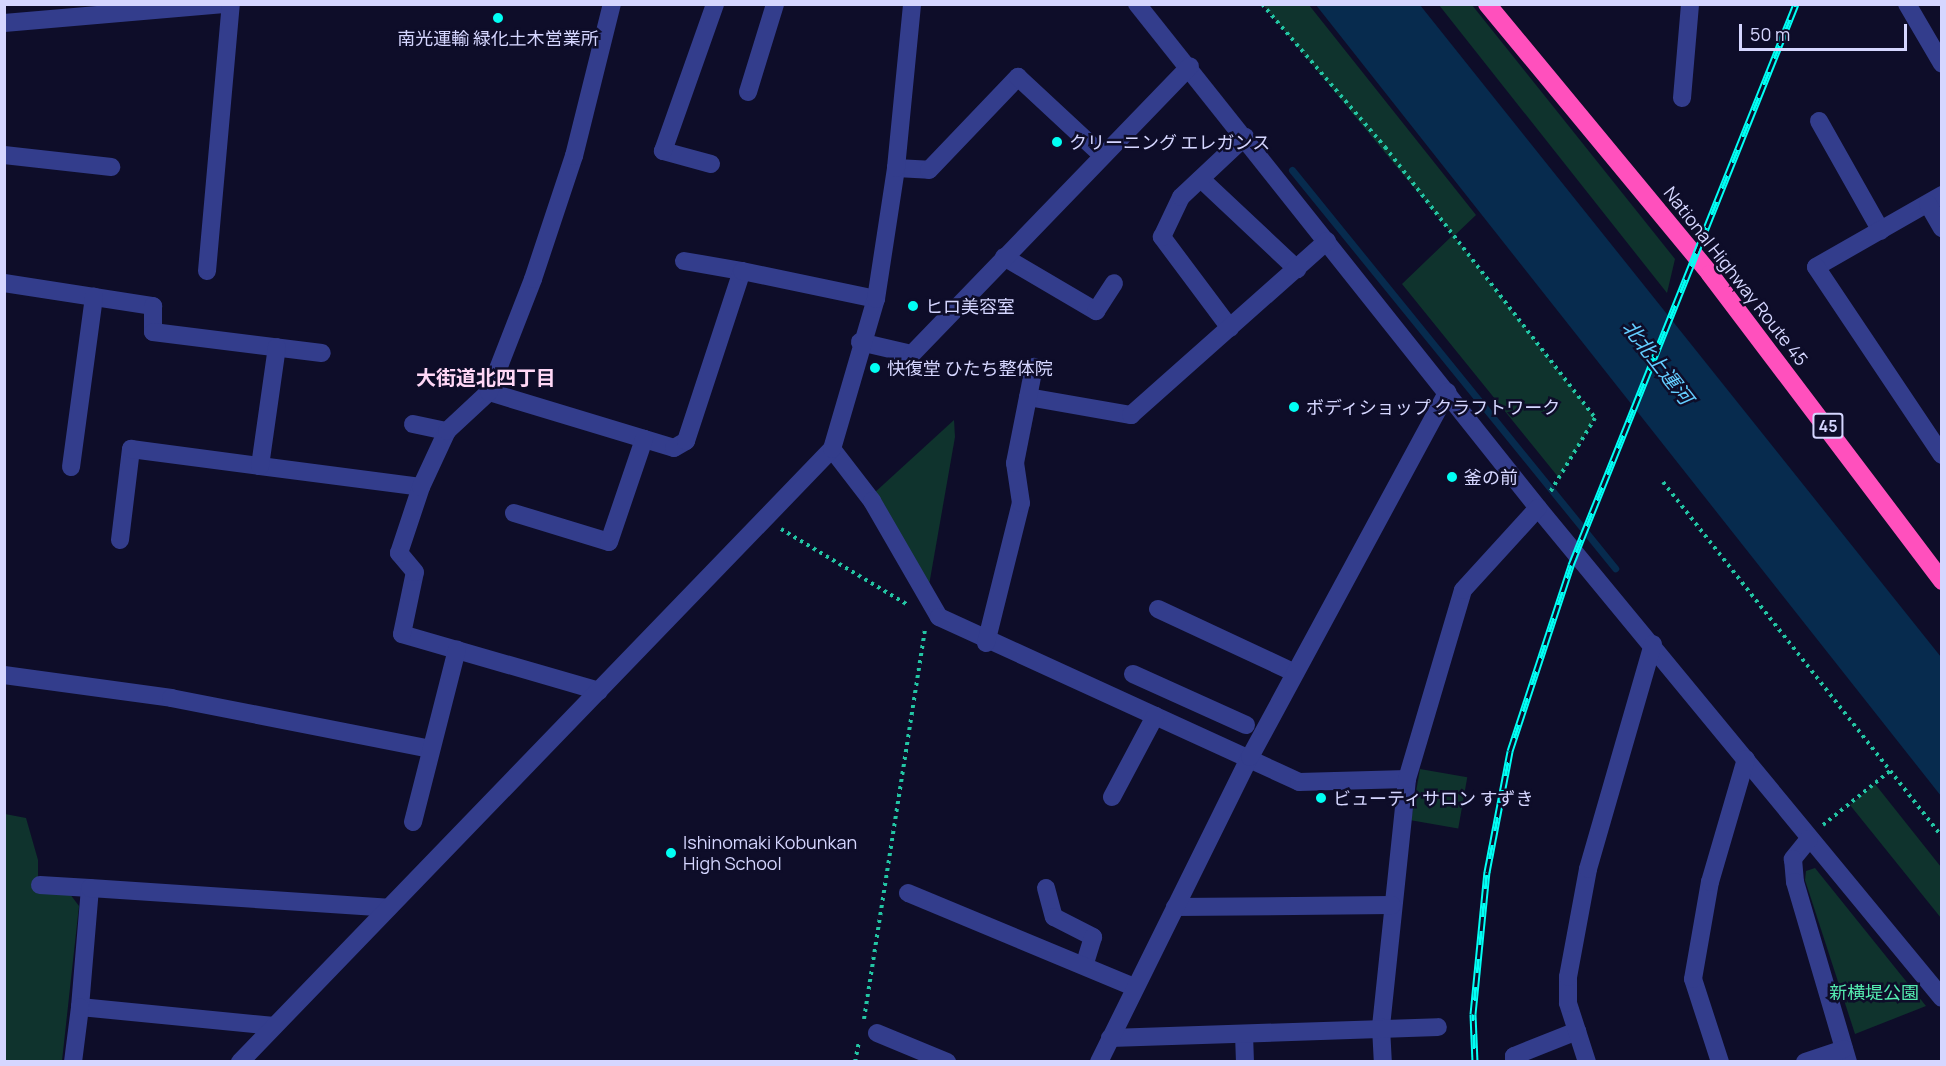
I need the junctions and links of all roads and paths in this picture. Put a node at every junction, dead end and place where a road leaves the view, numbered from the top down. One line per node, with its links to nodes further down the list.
1 (224, 4): 12 (street)
2 (231, 4): 33 (street)
3 (612, 4): 44 (street)
4 (715, 4): 22 (street)
5 (775, 4): 16 (street)
6 (912, 4): 24 (street)
7 (1137, 4): 15 (street)
8 (1262, 4): 56 (path)
9 (1487, 4): 60 (highway, National Highway Route 45 / 45)
10 (1690, 4): 17 (street)
11 (1907, 4): 14 (street)
12 (66, 11): 13 (street)
13 (12, 17)
14 (1941, 64)
15 (1190, 66): 19 (street); 21 (street)
16 (748, 92)
17 (1682, 98)
18 (1819, 121): 28 (street)
19 (1245, 137): 25 (street); 29 (street)
20 (4, 155): 23 (street)
21 (1102, 155): 24 (street); 30 (street)
22 (711, 164)
23 (111, 167)
24 (896, 168): 38 (street)
25 (1201, 179): 32 (street); 39 (street)
26 (1934, 200): 27 (street); 28 (street)
27 (1941, 228)
28 (1881, 231): 51 (street)
29 (1327, 242): 32 (street); 45 (street)
30 (1004, 257): 36 (street); 40 (street)
31 (684, 261): 34 (street)
32 (1297, 268): 39 (street)
33 (207, 271)
34 (742, 271): 38 (street); 49 (street)
35 (4, 283): 37 (street)
36 (1114, 283)
37 (94, 297): 41 (street); 53 (street)
38 (876, 299): 40 (street)
39 (1230, 327): 46 (street)
40 (860, 342): 50 (street)
41 (277, 347): 42 (street); 52 (street)
42 (322, 353)
43 (1034, 367): 46 (street)
44 (489, 392): 48 (street); 49 (street)
45 (1447, 392): 56 (street); 67 (street)
46 (1028, 397): 64 (street)
47 (413, 424): 48 (street)
48 (447, 431): 55 (street)
49 (644, 439): 57 (street)
50 (832, 449): 58 (street); 64 (street)
51 (1941, 455)
52 (260, 466): 55 (street); 59 (street)
53 (71, 467)
54 (1663, 482): 76 (path)
55 (420, 487): 66 (street)
56 (1542, 504): 65 (street); 77 (street)
57 (514, 513)
58 (762, 518): 62 (path); 69 (street)
59 (120, 540)
60 (1941, 581)
61 (1158, 609): 67 (street)
62 (916, 610)
63 (927, 616): 103 (path)
64 (986, 643): 70 (street)
65 (1653, 644): 75 (street); 96 (street)
66 (457, 650): 69 (street); 73 (street)
67 (1295, 673): 74 (street)
68 (4, 675): 73 (street)
69 (599, 691): 88 (street)
70 (1134, 706): 71 (street); 72 (street)
71 (1155, 716): 74 (street); 78 (street)
72 (1246, 725)
73 (430, 749): 79 (street)
74 (1251, 757): 77 (street); 87 (street)
75 (1746, 759): 80 (street); 110 (street)
76 (1890, 771): 80 (path); 81 (path)
77 (1407, 779): 86 (street)
78 (1112, 797)
79 (413, 822)
80 (1815, 833): 91 (street); 100 (street)
81 (1941, 836)
82 (40, 885): 83 (street)
83 (90, 888): 88 (street); 92 (street)
84 (1046, 888): 89 (street)
85 (908, 893): 89 (street)
86 (1392, 905): 87 (street); 95 (street)
87 (1175, 907): 90 (street)
88 (388, 908): 93 (street)
89 (1084, 966): 90 (street)
90 (1134, 987): 99 (street)
91 (1941, 998)
92 (80, 1007): 93 (street); 101 (street)
93 (274, 1026): 102 (street)
94 (1438, 1027): 95 (street)
95 (1381, 1028): 98 (street); 107 (street)
96 (1577, 1031): 108 (street); 109 (street)
97 (877, 1033): 104 (street)
98 (1244, 1034): 99 (street); 106 (street)
99 (1110, 1038): 105 (street)
100 (1846, 1055): 111 (street)
101 (73, 1062)
102 (240, 1062)
103 (855, 1062)
104 (947, 1062)
105 (1099, 1062)
106 (1245, 1062)
107 (1383, 1062)
108 (1514, 1062)
109 (1587, 1062)
110 (1720, 1062)
111 (1805, 1062)

